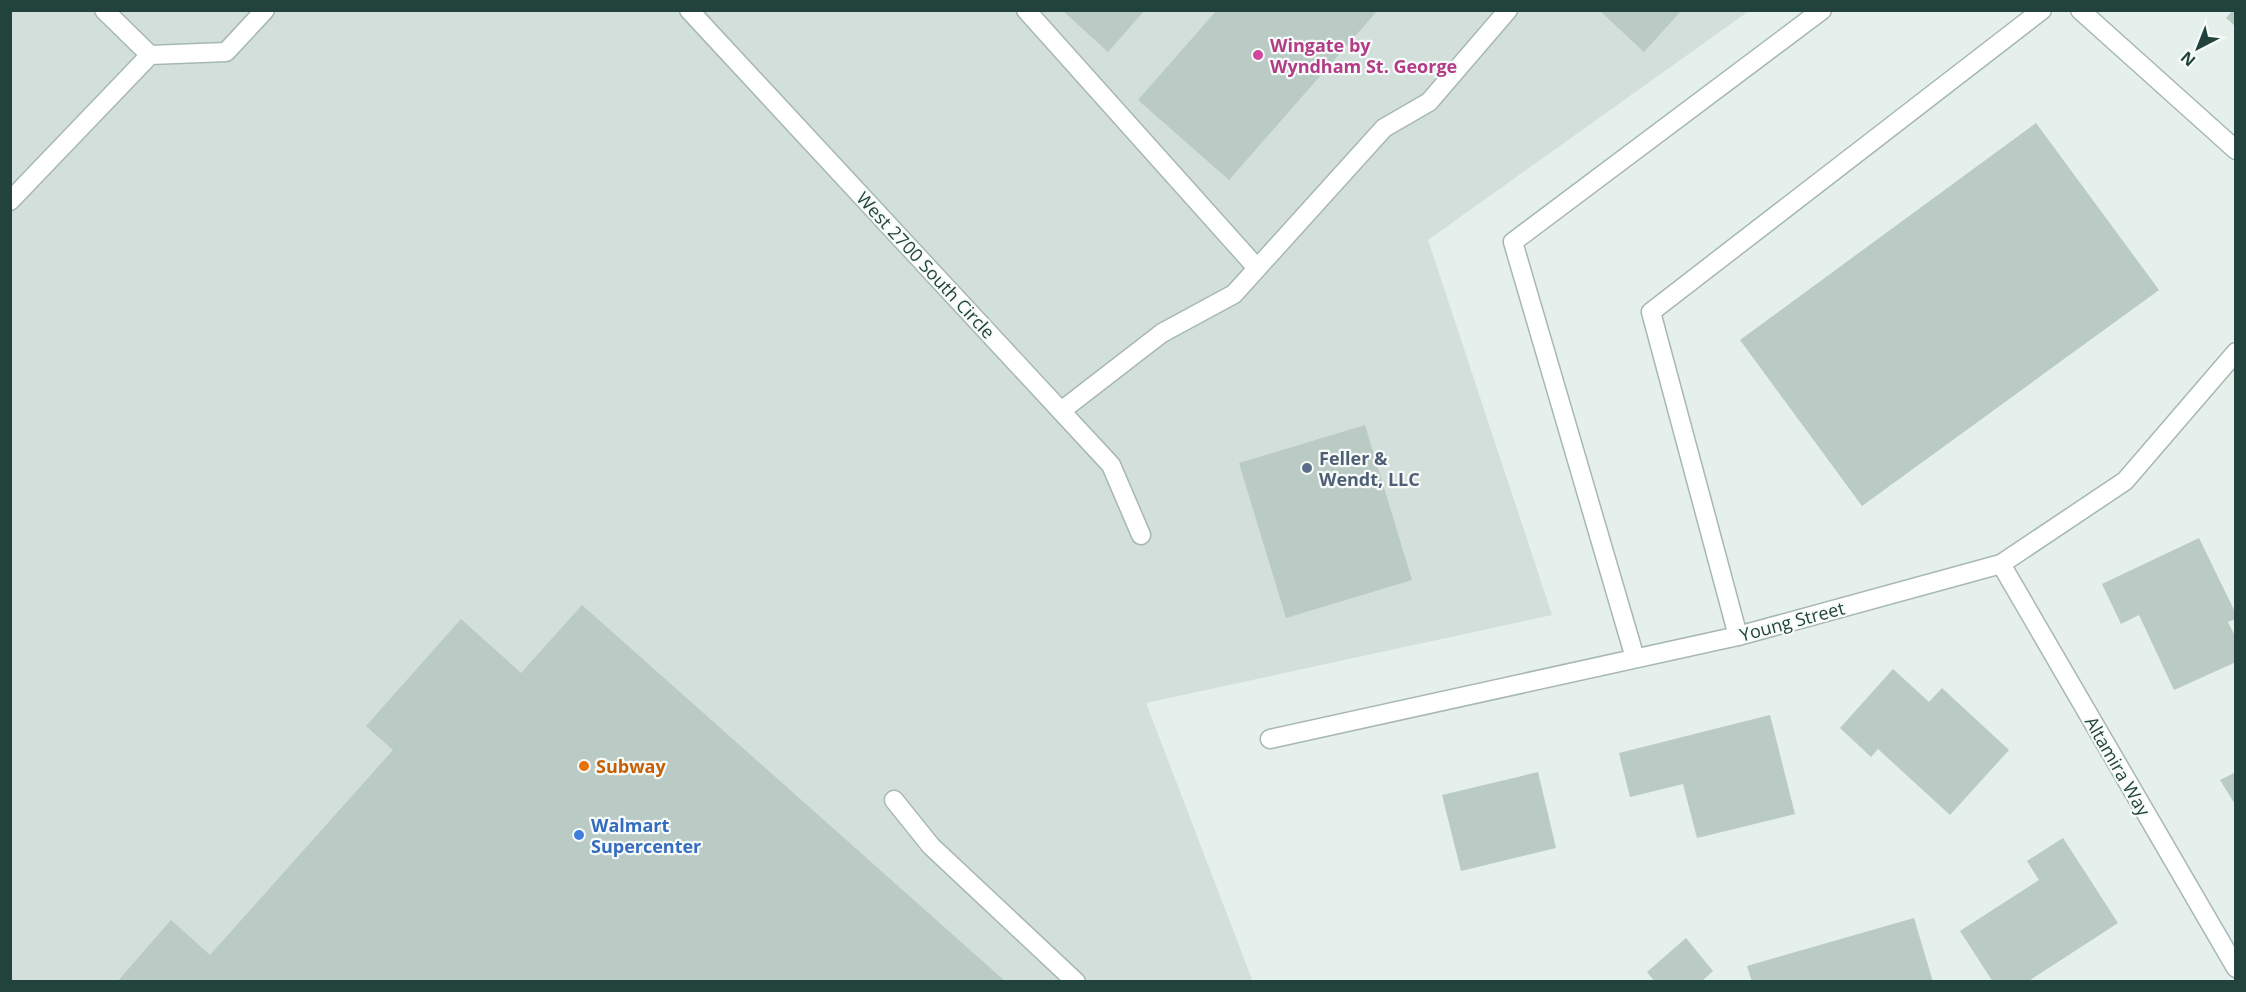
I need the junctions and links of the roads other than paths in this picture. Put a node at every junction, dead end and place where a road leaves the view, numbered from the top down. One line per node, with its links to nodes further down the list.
1 (104, 10): 9 (street)
2 (265, 10): 9 (street)
3 (689, 10): 14 (street, West 2700 South Circle)
4 (1026, 10): 12 (street)
5 (1508, 10): 12 (street)
6 (1822, 10): 18 (street)
7 (2042, 10): 17 (street)
8 (2080, 10): 10 (street)
9 (150, 55): 11 (street)
10 (2235, 150)
11 (10, 201)
12 (1257, 268): 14 (street)
13 (2235, 352): 16 (street, Young Street)
14 (1061, 411): 15 (street, West 2700 South Circle)
15 (1141, 535)
16 (2001, 564): 17 (street, Young Street); 21 (street, Altamira Way)
17 (1738, 636): 18 (street, Young Street)
18 (1635, 658): 19 (street, Young Street)
19 (1270, 739)
20 (894, 800): 22 (street)
21 (2235, 968)
22 (1076, 981)

